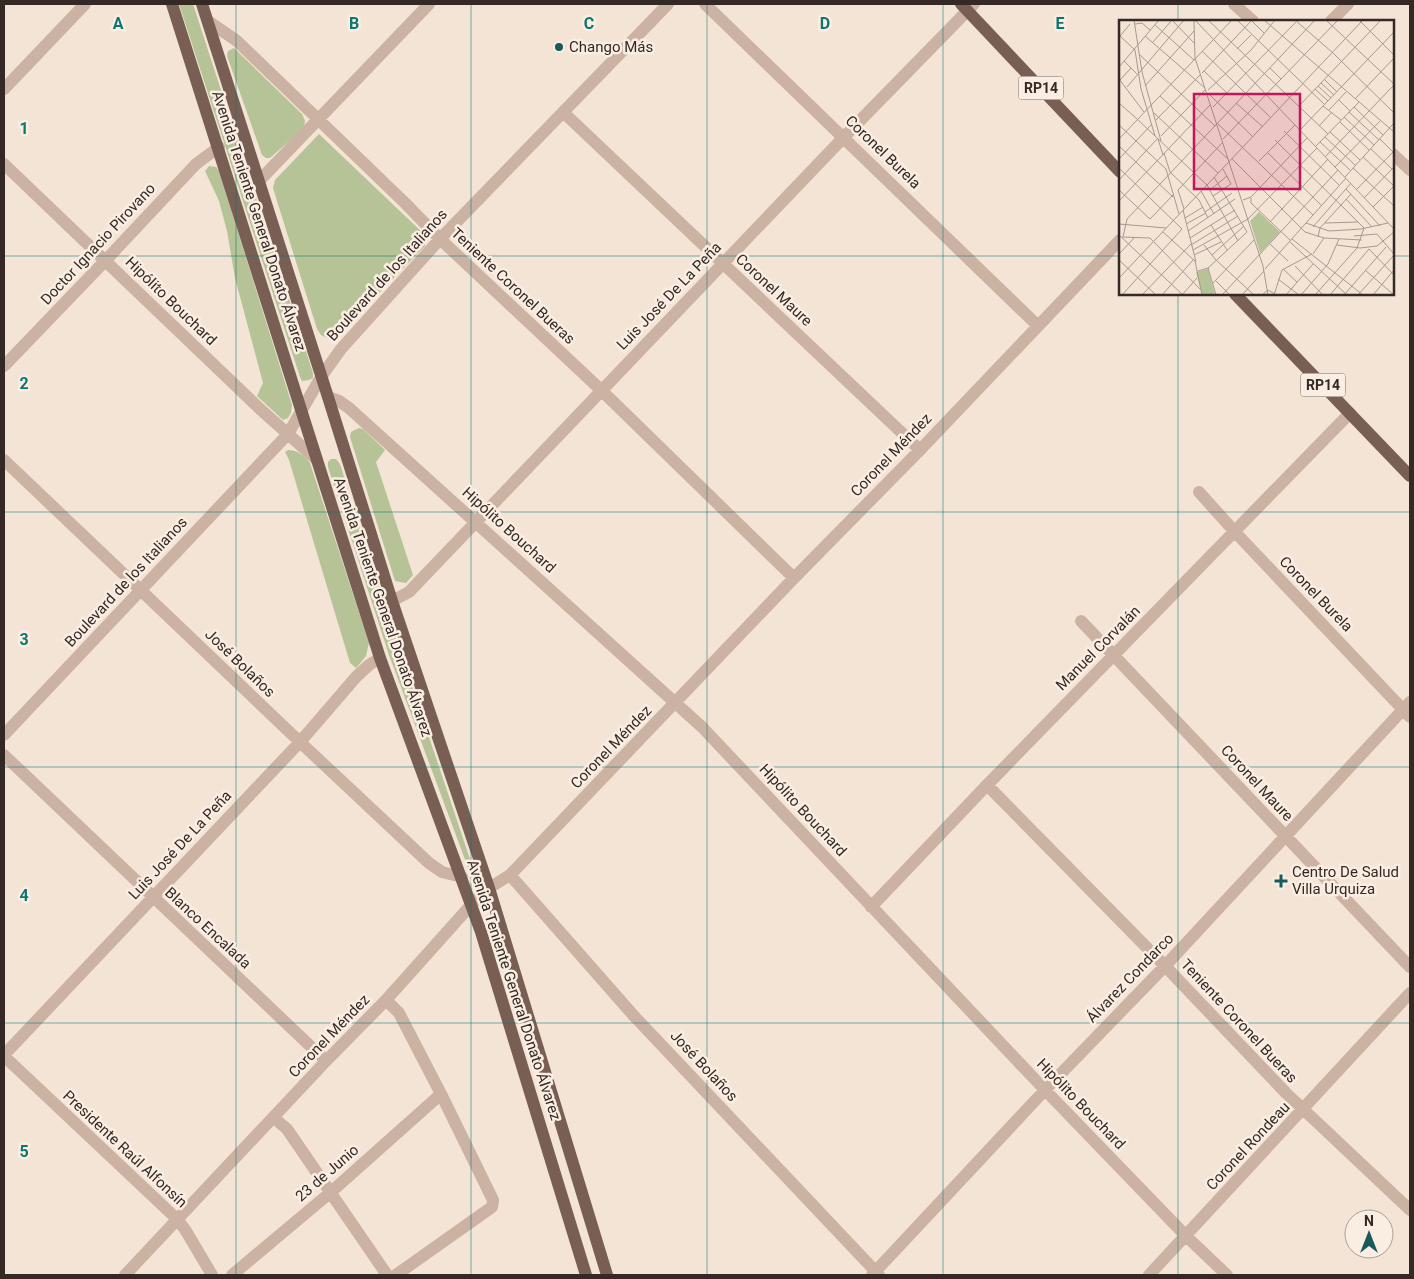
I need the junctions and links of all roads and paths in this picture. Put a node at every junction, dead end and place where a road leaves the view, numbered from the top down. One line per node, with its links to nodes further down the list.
1 (85, 4): 13 (street)
2 (172, 4): 17 (main road, Avenida Teniente General Donato Álvarez)
3 (202, 4): 12 (main road, Avenida Teniente General Donato Álvarez)
4 (429, 4): 15 (street)
5 (668, 4): 14 (street, Boulevard de los Italianos)
6 (705, 4): 16 (street, Coronel Burela)
7 (1234, 4): 10 (street)
8 (1348, 4): 11 (street)
9 (967, 6): 16 (street, Luis José De La Peña); 19 (main road, RP14)
10 (1252, 20)
11 (1332, 20)
12 (208, 21): 15 (street, Teniente Coronel Bueras); 20 (main road, Avenida Teniente General Donato Álvarez)
13 (4, 89)
14 (563, 112): 21 (street, Boulevard de los Italianos); 24 (street, Coronel Maure)
15 (318, 119): 20 (street); 21 (street, Teniente Coronel Bueras)
16 (844, 137): 24 (street, Luis José De La Peña); 26 (street, Coronel Burela)
17 (219, 147): 23 (street, Doctor Ignacio Pirovano); 31 (main road, Avenida Teniente General Donato Álvarez)
18 (4, 164): 23 (street, Hipólito Bouchard)
19 (1119, 171)
20 (258, 181): 28 (main road, Avenida Teniente General Donato Álvarez)
21 (440, 239): 28 (street, Boulevard de los Italianos); 29 (street, Teniente Coronel Bueras)
22 (1119, 241): 26 (street, Coronel Méndez)
23 (105, 261): 27 (street, Doctor Ignacio Pirovano); 33 (street, Hipólito Bouchard)
24 (723, 263): 29 (street, Luis José De La Peña); 34 (street, Coronel Maure)
25 (1236, 295): 32 (main road, RP14)
26 (1038, 324): 34 (street, Coronel Méndez)
27 (4, 366)
28 (321, 377): 30 (main road, Avenida Teniente General Donato Álvarez); 31 (street, Boulevard de los Italianos)
29 (601, 390): 39 (street, Luis José De La Peña); 41 (street, Teniente Coronel Bueras)
30 (328, 397): 39 (street, Hipólito Bouchard); 43 (main road, Avenida Teniente General Donato Álvarez)
31 (302, 409): 33 (street, Boulevard de los Italianos); 36 (main road, Avenida Teniente General Donato Álvarez)
32 (1350, 413): 37 (main road, RP14); 40 (street, Manuel Corvalán)
33 (288, 434): 36 (street, Hipólito Bouchard); 42 (street, Boulevard de los Italianos)
34 (920, 450): 41 (street, Coronel Méndez)
35 (4, 460): 42 (street, José Bolaños)
36 (317, 460): 46 (main road, Avenida Teniente General Donato Álvarez)
37 (1410, 476)
38 (1199, 492): 40 (street, Coronel Burela)
39 (477, 521): 43 (street, Luis José De La Peña); 47 (street, Hipólito Bouchard)
40 (1235, 532): 45 (street, Manuel Corvalán); 48 (street, Coronel Burela)
41 (794, 578): 47 (street, Coronel Méndez)
42 (140, 590): 49 (street, Boulevard de los Italianos); 50 (street, José Bolaños)
43 (392, 601): 56 (main road, Avenida Teniente General Donato Álvarez)
44 (1081, 621): 45 (street, Coronel Maure)
45 (1114, 654): 52 (street, Manuel Corvalán); 53 (street, Coronel Maure)
46 (380, 658): 50 (street, Luis José De La Peña); 55 (main road, Avenida Teniente General Donato Álvarez)
47 (675, 703): 54 (street, Coronel Méndez); 59 (street, Hipólito Bouchard)
48 (1408, 710): 53 (street, Álvarez Condarco)
49 (4, 735)
50 (300, 742): 55 (street, José Bolaños); 57 (street, Luis José De La Peña)
51 (4, 755): 57 (street, Blanco Encalada)
52 (986, 785): 59 (street, Manuel Corvalán); 60 (street, Teniente Coronel Bueras)
53 (1286, 836): 60 (street, Álvarez Condarco); 61 (street, Coronel Maure)
54 (510, 875): 56 (street, Coronel Méndez); 74 (street, José Bolaños)
55 (462, 877): 58 (main road, Avenida Teniente General Donato Álvarez)
56 (489, 888): 58 (street, Coronel Méndez); 81 (main road, Avenida Teniente General Donato Álvarez)
57 (153, 898): 64 (street, Luis José De La Peña); 65 (street, Blanco Encalada)
58 (471, 905): 63 (street, Coronel Méndez); 80 (main road, Avenida Teniente General Donato Álvarez)
59 (871, 907): 66 (street, Hipólito Bouchard)
60 (1165, 966): 66 (street, Álvarez Condarco); 68 (street, Teniente Coronel Bueras)
61 (1410, 967)
62 (1410, 993): 68 (street, Coronel Rondeau)
63 (386, 1000): 65 (street, Coronel Méndez); 67 (street)
64 (4, 1056): 72 (street, Presidente Raúl Alfonsín)
65 (326, 1061): 69 (street, Coronel Méndez)
66 (1045, 1090): 73 (street, Hipólito Bouchard); 74 (street, Álvarez Condarco)
67 (441, 1094): 70 (street, 23 de Junio); 79 (street)
68 (1303, 1110): 71 (street, Teniente Coronel Bueras); 73 (street, Coronel Rondeau)
69 (274, 1118): 70 (street); 72 (street, Coronel Méndez)
70 (331, 1192): 77 (street, 23 de Junio); 78 (street)
71 (1410, 1210)
72 (178, 1220): 75 (street, Coronel Méndez); 76 (street, Presidente Raúl Alfonsín)
73 (1186, 1236): 82 (street, Coronel Rondeau); 83 (street, Hipólito Bouchard)
74 (876, 1274)
75 (125, 1275)
76 (212, 1275)
77 (232, 1275)
78 (387, 1275)
79 (396, 1275)
80 (586, 1275)
81 (608, 1275)
82 (1149, 1275)
83 (1227, 1275)

